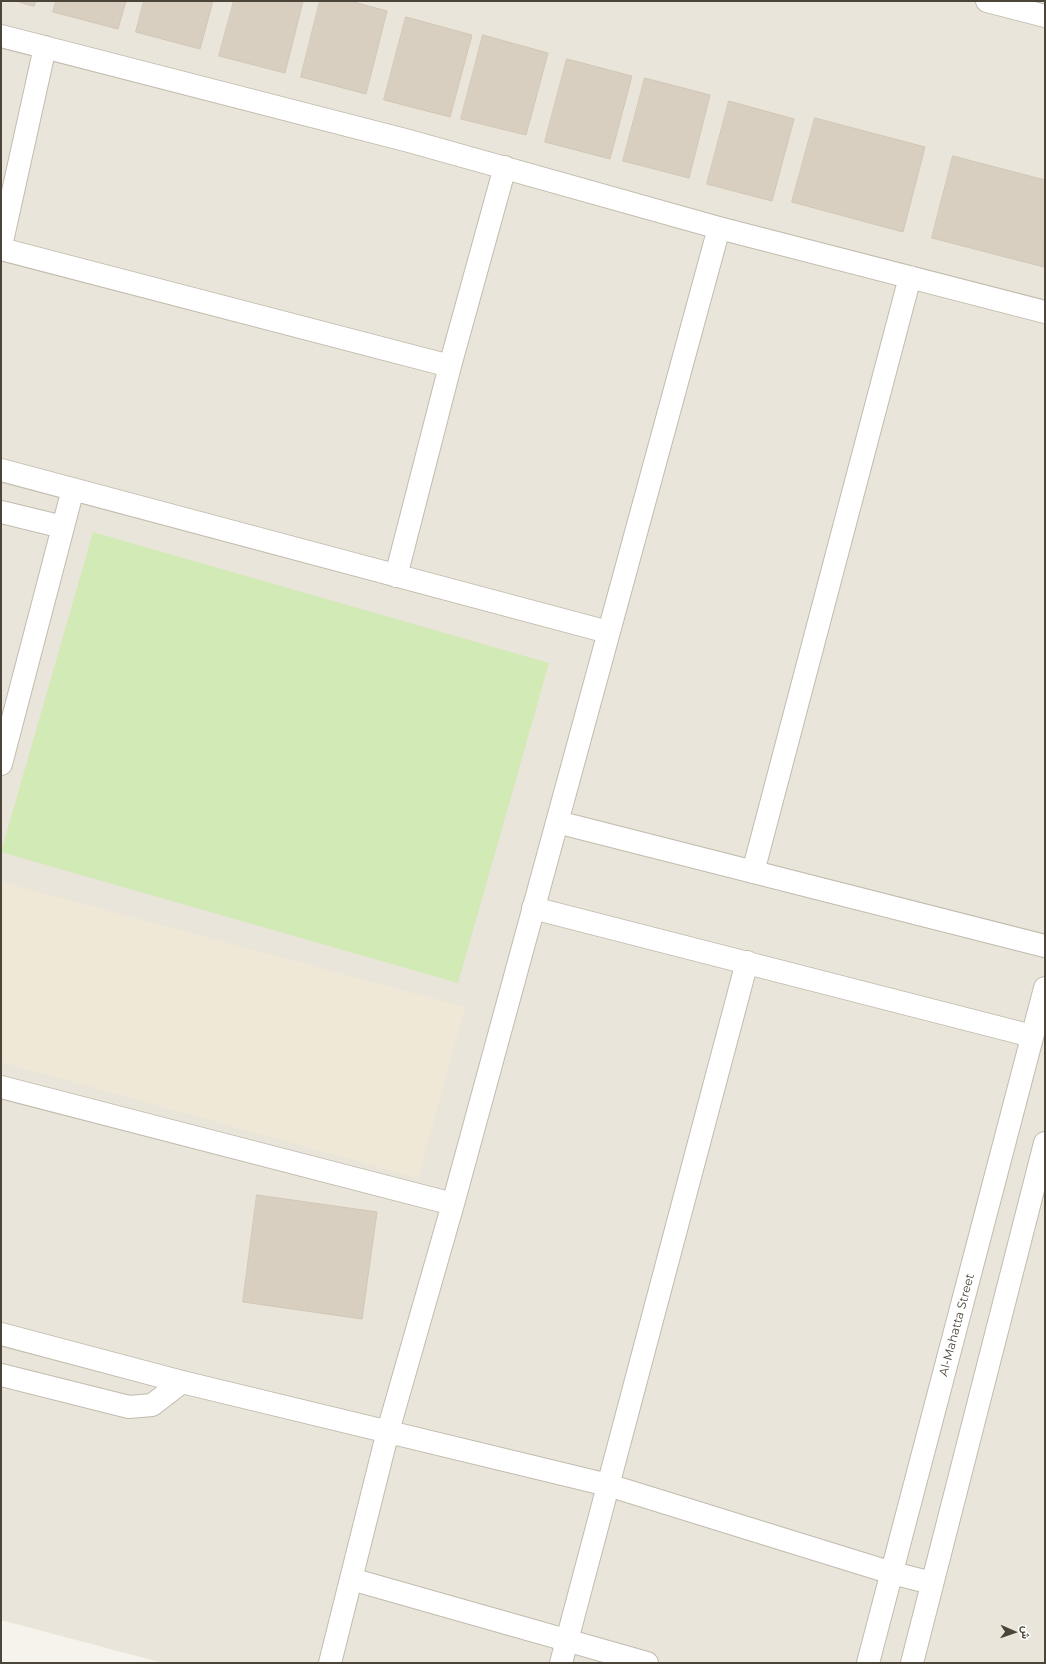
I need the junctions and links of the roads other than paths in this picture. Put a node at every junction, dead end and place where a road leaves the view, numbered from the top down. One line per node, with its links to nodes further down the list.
1 (987, 1): 2 (street)
2 (1045, 16)
3 (1, 36): 4 (street)
4 (45, 47): 5 (street); 7 (street)
5 (505, 167): 6 (street); 11 (street)
6 (719, 228): 9 (street); 17 (street)
7 (1, 246)
8 (1, 249): 11 (street)
9 (910, 277): 10 (street); 20 (street)
10 (1045, 312)
11 (450, 366): 16 (street)
12 (1, 470): 13 (street)
13 (73, 489): 15 (street); 16 (street)
14 (1, 512): 15 (street)
15 (62, 527): 18 (street)
16 (396, 576): 17 (street)
17 (608, 632): 19 (street)
18 (1, 764)
19 (557, 822): 20 (street); 21 (street)
20 (754, 872): 22 (street)
21 (533, 908): 23 (street); 28 (street)
22 (1045, 946)
23 (747, 962): 25 (street); 33 (street)
24 (1045, 988): 25 (street, Al-Mahatta Street)
25 (1032, 1036): 34 (street, Al-Mahatta Street)
26 (1, 1088): 28 (street)
27 (1045, 1143): 36 (street)
28 (453, 1204): 32 (street)
29 (1, 1334): 31 (street)
30 (1, 1374): 31 (street)
31 (182, 1382): 32 (street)
32 (388, 1431): 33 (street); 35 (street)
33 (608, 1485): 34 (street); 37 (street)
34 (892, 1573): 36 (street); 41 (street, Al-Mahatta Street)
35 (351, 1579): 37 (street); 38 (street)
36 (932, 1583): 42 (street)
37 (568, 1641): 39 (street); 40 (street)
38 (330, 1663)
39 (562, 1663)
40 (647, 1663)
41 (868, 1663)
42 (912, 1663)

